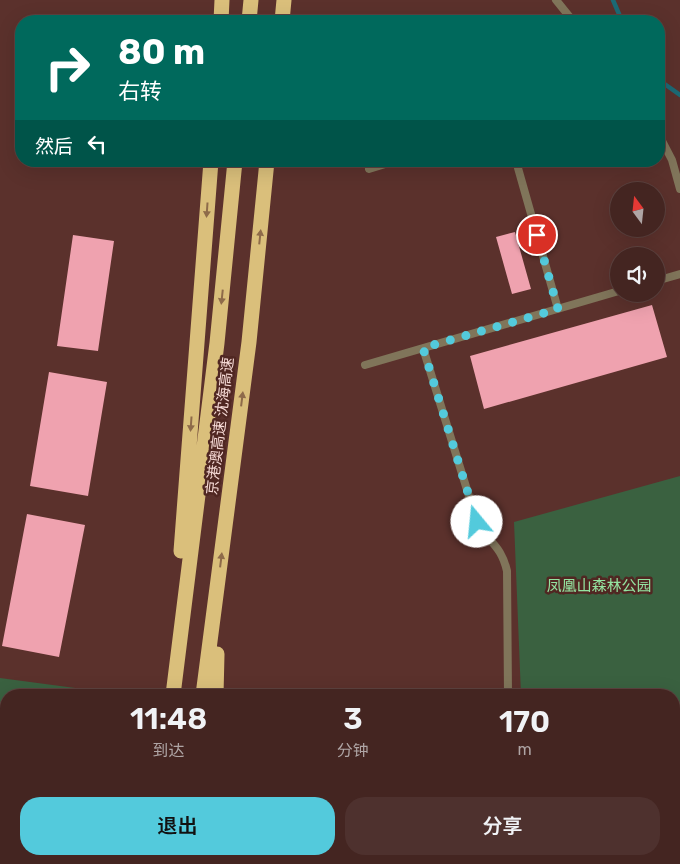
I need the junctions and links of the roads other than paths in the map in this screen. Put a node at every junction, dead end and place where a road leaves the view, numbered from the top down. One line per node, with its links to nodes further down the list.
1 (222, 0): 5 (highway)
2 (251, 0): 6 (highway)
3 (284, 0): 7 (highway)
4 (556, 0): 8 (lane)
5 (221, 15)
6 (250, 15)
7 (283, 15)
8 (568, 15)
9 (665, 146): 16 (lane)
10 (211, 167): 24 (highway, one-way to 24)
11 (234, 167): 25 (highway, 京港澳高速 沈海高速, one-way to 25)
12 (266, 167): 23 (highway, 京港澳高速 沈海高速, one-way to 12)
13 (376, 167): 15 (lane)
14 (518, 167): 20 (lane)
15 (369, 169)
16 (680, 189)
17 (680, 274): 18 (lane)
18 (665, 278)
19 (610, 295): 20 (lane)
20 (558, 309): 21 (lane)
21 (423, 348): 22 (lane); 28 (lane)
22 (365, 365)
23 (217, 587): 26 (highway, 京港澳高速 沈海高速); 27 (highway)
24 (172, 689)
25 (173, 689)
26 (204, 689)
27 (216, 689)
28 (508, 689)

